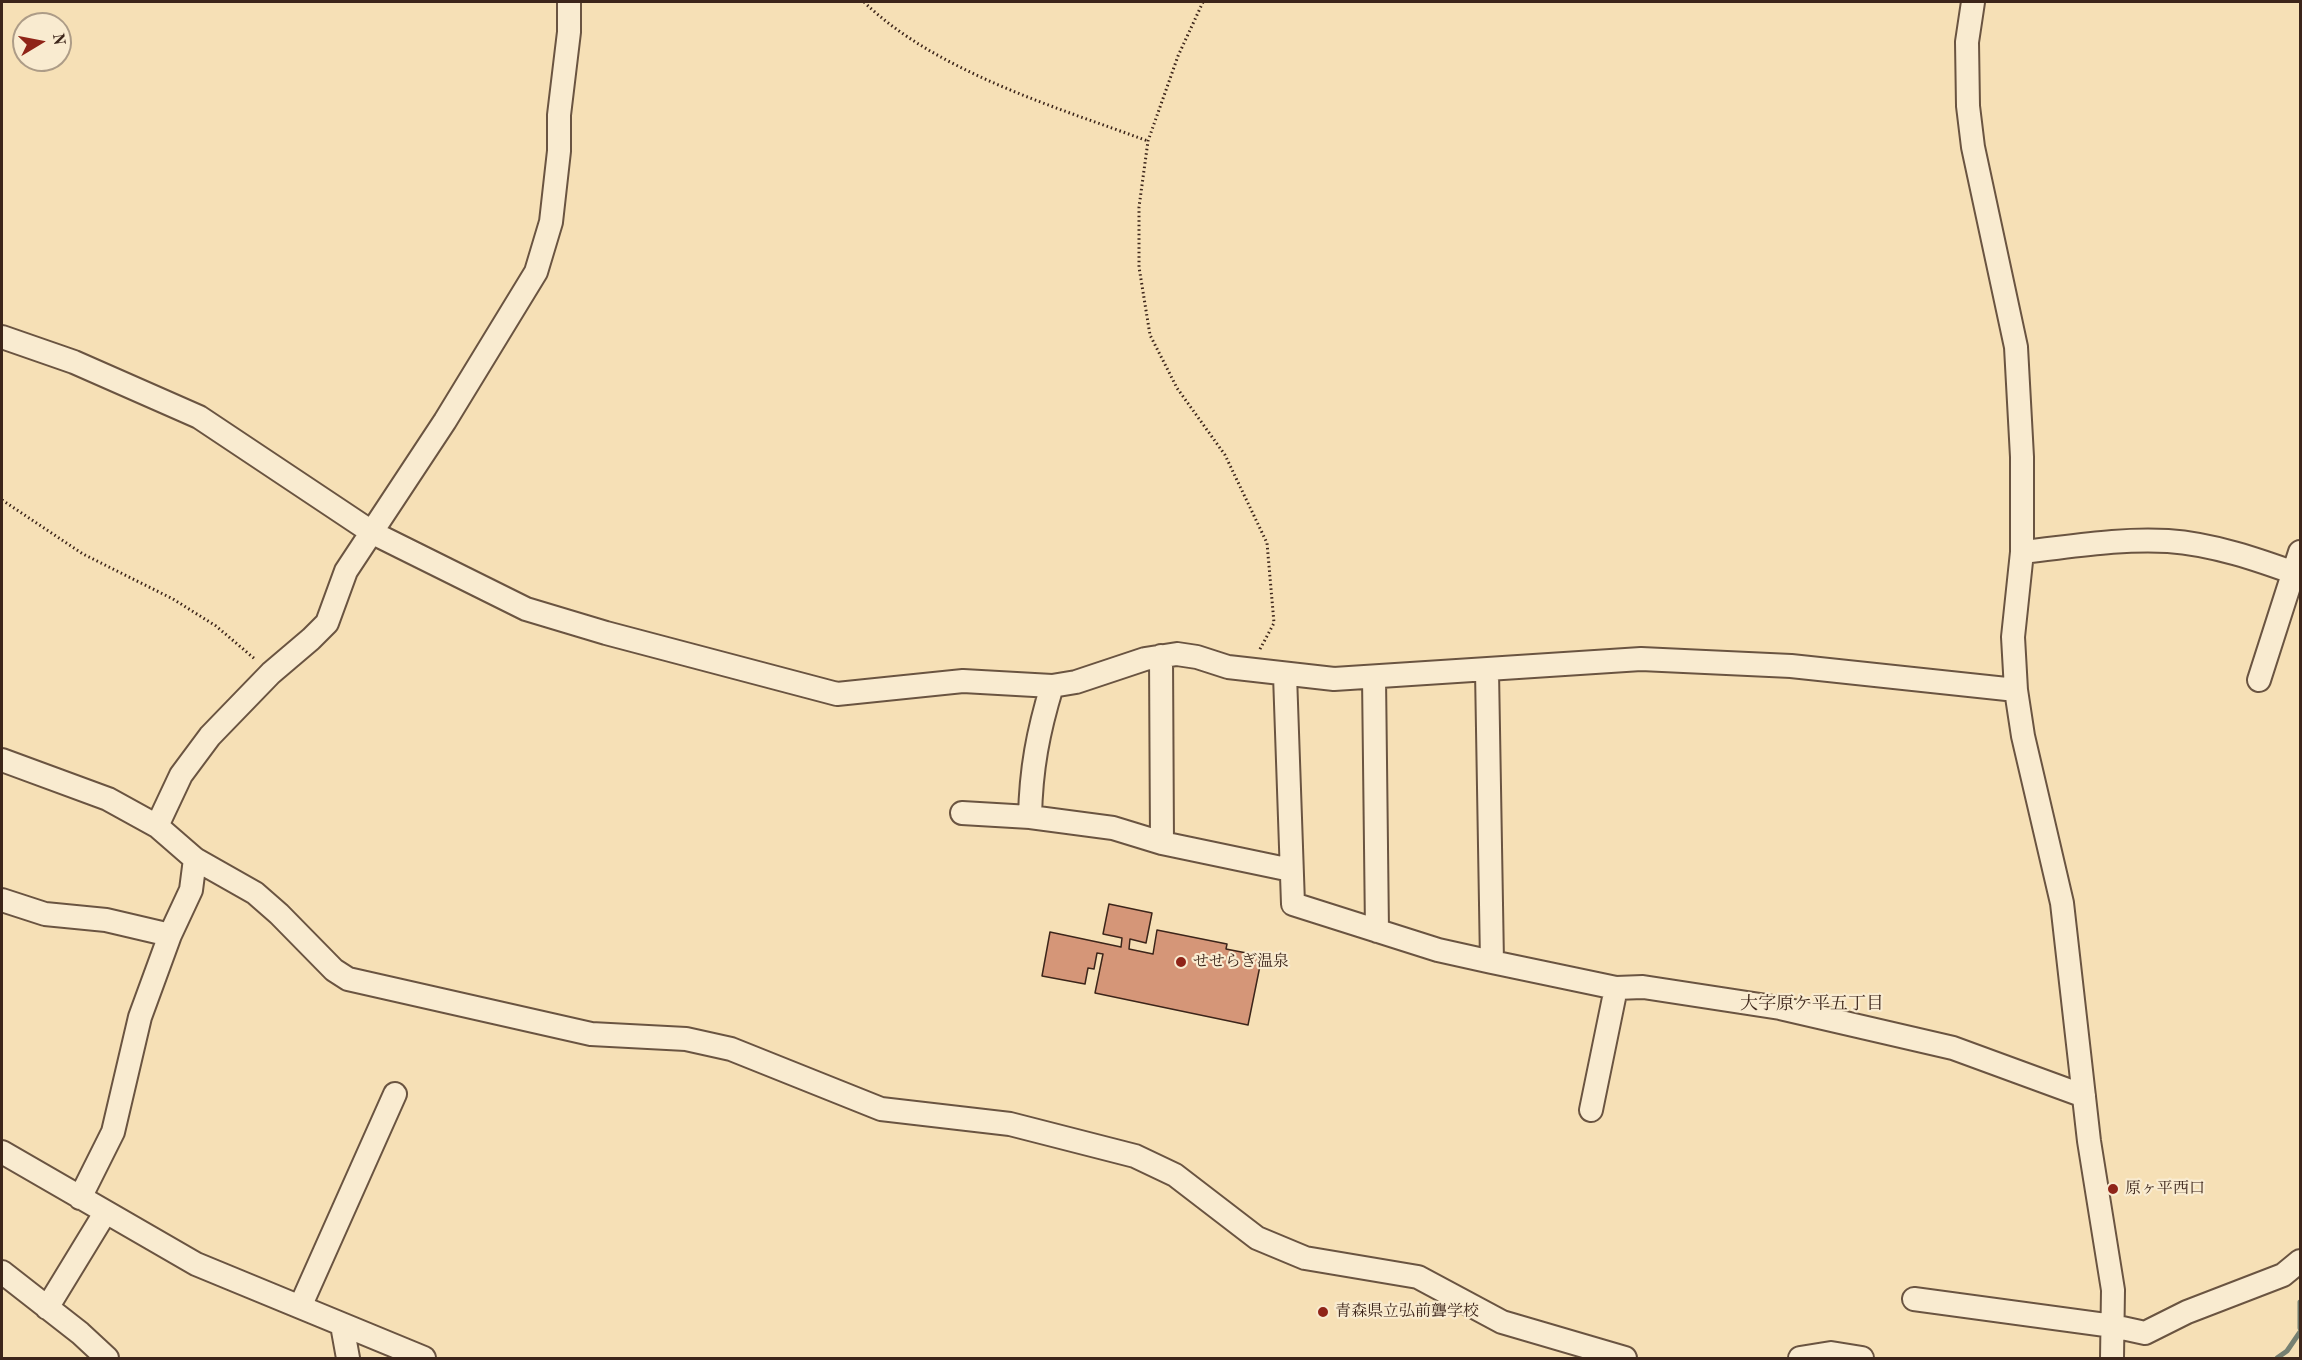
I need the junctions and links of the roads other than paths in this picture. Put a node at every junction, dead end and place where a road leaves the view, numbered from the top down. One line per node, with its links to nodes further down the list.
1 (569, 2): 4 (street)
2 (1973, 2): 5 (street)
3 (2, 336): 4 (street)
4 (373, 533): 12 (street); 17 (street)
5 (2022, 552): 6 (street); 13 (street)
6 (2299, 567): 11 (street)
7 (1161, 656): 9 (street); 12 (street); 18 (street)
8 (1487, 671): 10 (street); 13 (street); 24 (street)
9 (1285, 675): 10 (street); 20 (street)
10 (1374, 677): 22 (street)
11 (2259, 680)
12 (1052, 686): 16 (street)
13 (2016, 690): 27 (street)
14 (2, 760): 17 (street)
15 (962, 813): 16 (street)
16 (1030, 817): 18 (street)
17 (157, 826): 19 (street)
18 (1162, 843): 20 (street)
19 (195, 860): 23 (street); 42 (street)
20 (1291, 870): 22 (street)
21 (2, 900): 23 (street)
22 (1377, 931): 24 (street)
23 (170, 935): 30 (street)
24 (1492, 962): 25 (street)
25 (1616, 988): 27 (street); 28 (street)
26 (394, 1094): 35 (street)
27 (2084, 1096): 38 (street)
28 (1591, 1110)
29 (2, 1152): 30 (street)
30 (80, 1198): 31 (street)
31 (105, 1213): 35 (street); 36 (street)
32 (2301, 1261): 38 (street)
33 (2, 1272): 36 (street)
34 (1914, 1299): 38 (street)
35 (300, 1307): 37 (street)
36 (47, 1308): 39 (street)
37 (342, 1325): 40 (street); 41 (street)
38 (2113, 1326): 45 (street)
39 (107, 1359)
40 (348, 1359)
41 (424, 1359)
42 (1624, 1359)
43 (1800, 1359): 44 (street)
44 (1862, 1359)
45 (2112, 1359)

